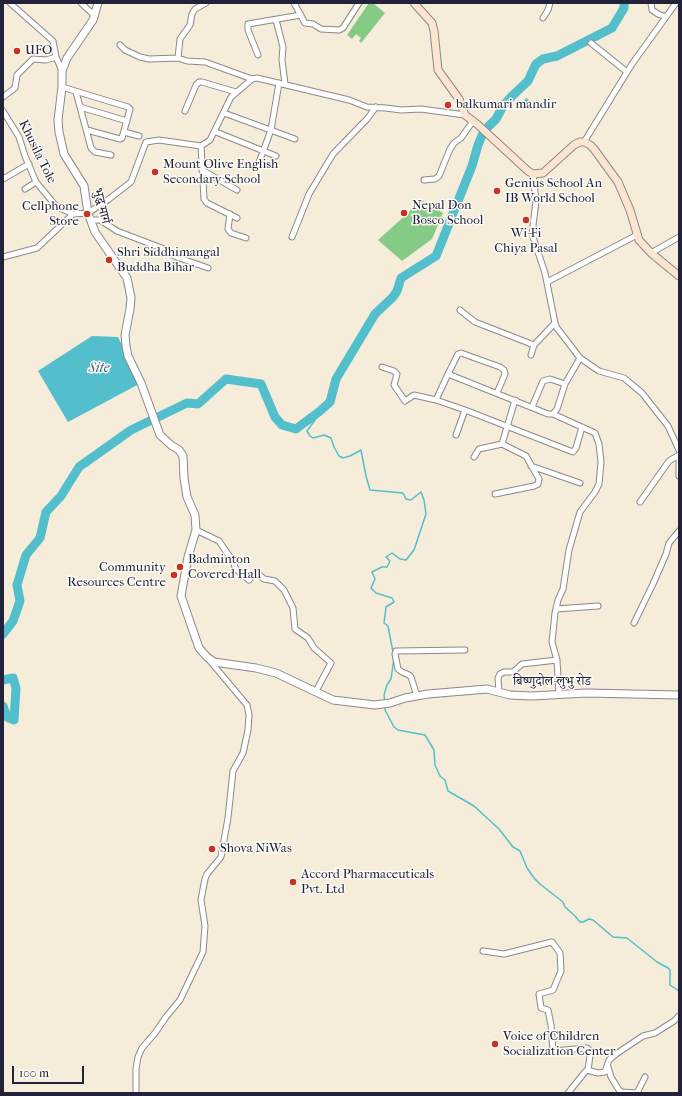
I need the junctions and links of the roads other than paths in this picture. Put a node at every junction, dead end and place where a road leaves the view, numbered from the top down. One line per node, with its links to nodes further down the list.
1 (10, 3): 19 (street)
2 (81, 3): 12 (street)
3 (98, 3): 12 (street, भुद्ध मार्ग)
4 (206, 3): 20 (street)
5 (294, 3): 11 (street)
6 (360, 3): 11 (street)
7 (414, 3): 35 (main road)
8 (550, 3): 14 (street)
9 (651, 3): 13 (street)
10 (676, 3): 13 (street)
11 (301, 15): 15 (street)
12 (94, 16): 21 (street, भुद्ध मार्ग)
13 (666, 17): 22 (street)
14 (543, 18)
15 (276, 20): 18 (street); 25 (street)
16 (591, 43): 22 (street)
17 (120, 45): 20 (street)
18 (258, 55)
19 (56, 58): 21 (street); 29 (street)
20 (178, 58): 23 (street)
21 (62, 71): 26 (street, भुद्ध मार्ग)
22 (627, 72): 44 (street)
23 (252, 79): 24 (street); 28 (street)
24 (279, 82): 25 (street); 39 (street)
25 (285, 84): 31 (street)
26 (62, 87): 27 (street); 60 (street, भुद्ध मार्ग)
27 (76, 92): 30 (street); 36 (street)
28 (236, 92): 33 (street); 34 (street)
29 (3, 97)
30 (80, 107): 36 (street); 38 (street)
31 (376, 107): 35 (street); 64 (street)
32 (3, 111): 49 (street, Khusila Tole)
33 (185, 111)
34 (224, 113): 39 (street); 41 (street)
35 (465, 115): 37 (main road)
36 (127, 121): 40 (street)
37 (475, 122): 52 (main road); 54 (street)
38 (87, 130): 40 (street); 47 (street)
39 (271, 130): 43 (street); 46 (street)
40 (124, 132): 42 (street)
41 (216, 132): 45 (street); 46 (street)
42 (139, 136)
43 (295, 139)
44 (584, 142): 52 (main road); 62 (main road)
45 (201, 146): 51 (street); 60 (street)
46 (263, 150): 48 (street); 50 (street)
47 (111, 155)
48 (276, 156)
49 (29, 164): 53 (street); 55 (street, Khusila Tole)
50 (258, 165)
51 (202, 170): 57 (street); 59 (street)
52 (533, 174): 70 (street)
53 (3, 179)
54 (424, 180)
55 (36, 182): 56 (street); 58 (street, Khusila Tole)
56 (25, 189)
57 (237, 190)
58 (73, 214): 60 (street); 67 (street)
59 (230, 214): 61 (street); 65 (street)
60 (89, 216): 68 (street); 98 (street, भुद्ध मार्ग)
61 (237, 218)
62 (637, 235): 66 (main road); 70 (street)
63 (679, 236): 66 (street)
64 (292, 237)
65 (246, 238)
66 (651, 254): 69 (main road)
67 (3, 257)
68 (208, 268)
69 (679, 276)
70 (547, 282): 72 (street)
71 (460, 310): 73 (street)
72 (555, 323): 73 (street); 75 (street)
73 (534, 345): 74 (street)
74 (531, 355)
75 (580, 358): 78 (street); 89 (street)
76 (382, 367): 80 (street)
77 (448, 374): 79 (street); 79 (street); 80 (street)
78 (565, 384): 82 (street); 84 (street)
79 (497, 393): 81 (street)
80 (436, 400): 83 (street)
81 (515, 400): 82 (street); 85 (street)
82 (532, 407): 84 (street)
83 (465, 410): 85 (street); 87 (street)
84 (553, 414): 86 (street)
85 (507, 427): 86 (street); 88 (street)
86 (582, 427): 101 (street)
87 (456, 435)
88 (502, 444): 91 (street); 93 (street)
89 (679, 450)
90 (679, 455): 97 (street)
91 (474, 457)
92 (679, 460): 94 (street)
93 (531, 466): 95 (street); 96 (street)
94 (679, 476)
95 (580, 483)
96 (495, 494)
97 (640, 502)
98 (196, 530): 104 (street); 106 (street)
99 (679, 531): 102 (street)
100 (598, 606): 101 (street)
101 (556, 609): 105 (street)
102 (634, 623)
103 (465, 650): 110 (street)
104 (207, 657): 106 (street, बिष्णुदोल-लुभु रोड); 116 (street)
105 (557, 660): 107 (street); 108 (street)
106 (316, 691): 110 (street, बिष्णुदोल-लुभु रोड)
107 (499, 692): 108 (street, बिष्णुदोल-लुभु रोड); 110 (street, बिष्णुदोल-लुभु रोड)
108 (559, 694): 109 (street, बिष्णुदोल-लुभु रोड)
109 (679, 695)
110 (417, 696)
111 (483, 951): 114 (street)
112 (679, 1016): 113 (street)
113 (607, 1064): 114 (street); 115 (street)
114 (588, 1070): 117 (street)
115 (645, 1077)
116 (136, 1093)
117 (568, 1093)

